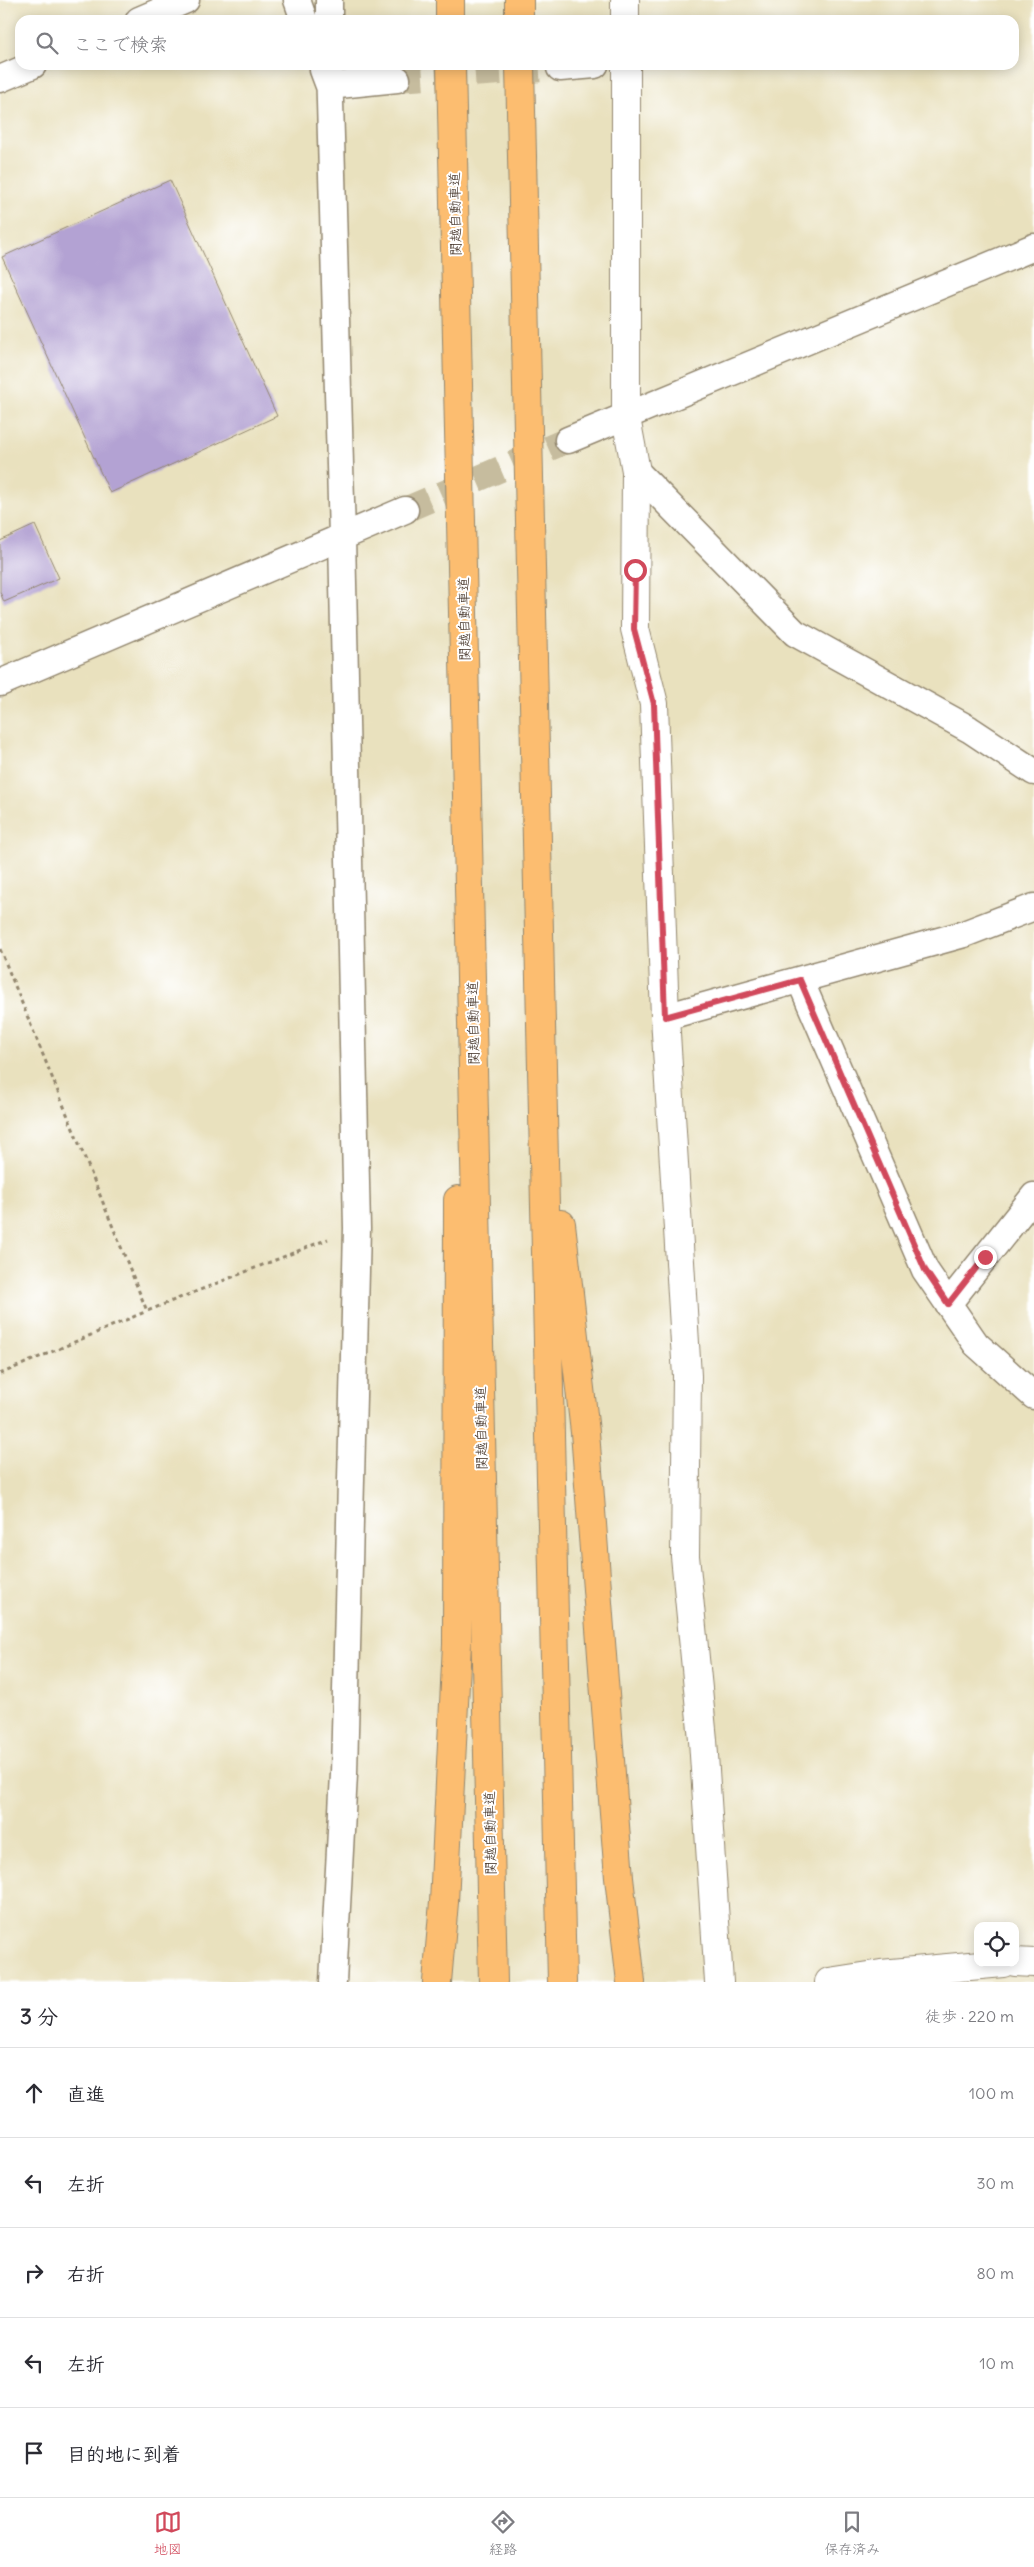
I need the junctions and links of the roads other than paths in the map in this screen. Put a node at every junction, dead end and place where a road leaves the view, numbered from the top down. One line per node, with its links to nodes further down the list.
1 (186, 0): 7 (street)
2 (297, 0): 8 (street)
3 (329, 0): 9 (street)
4 (450, 0): 10 (highway)
5 (519, 0): 11 (highway)
6 (625, 0): 12 (street)
7 (151, 15)
8 (302, 15)
9 (329, 15)
10 (450, 15)
11 (519, 15)
12 (625, 15)
13 (21, 70): 18 (street)
14 (451, 70): 28 (highway, 関越自動車道)
15 (520, 70): 32 (highway)
16 (626, 70): 21 (street)
17 (326, 72): 19 (street); 25 (street)
18 (0, 79)
19 (397, 79)
20 (1034, 247): 21 (street)
21 (626, 418): 22 (street); 23 (street)
22 (568, 440)
23 (636, 471): 27 (street); 31 (street)
24 (405, 510): 25 (street)
25 (342, 537): 26 (street); 39 (street)
26 (0, 683)
27 (1034, 772)
28 (470, 896): 40 (highway); 41 (highway, 関越自動車道)
29 (1034, 907): 30 (street)
30 (800, 980): 31 (street); 34 (street)
31 (665, 1017): 44 (street)
32 (542, 1056): 42 (highway); 43 (highway)
33 (1034, 1196): 34 (street)
34 (948, 1304): 35 (street)
35 (1034, 1396)
36 (1019, 1962): 37 (street)
37 (1034, 1963)
38 (974, 1966): 45 (street)
39 (333, 1982)
40 (437, 1982)
41 (493, 1982)
42 (562, 1982)
43 (632, 1982)
44 (719, 1982)
45 (829, 1982)

